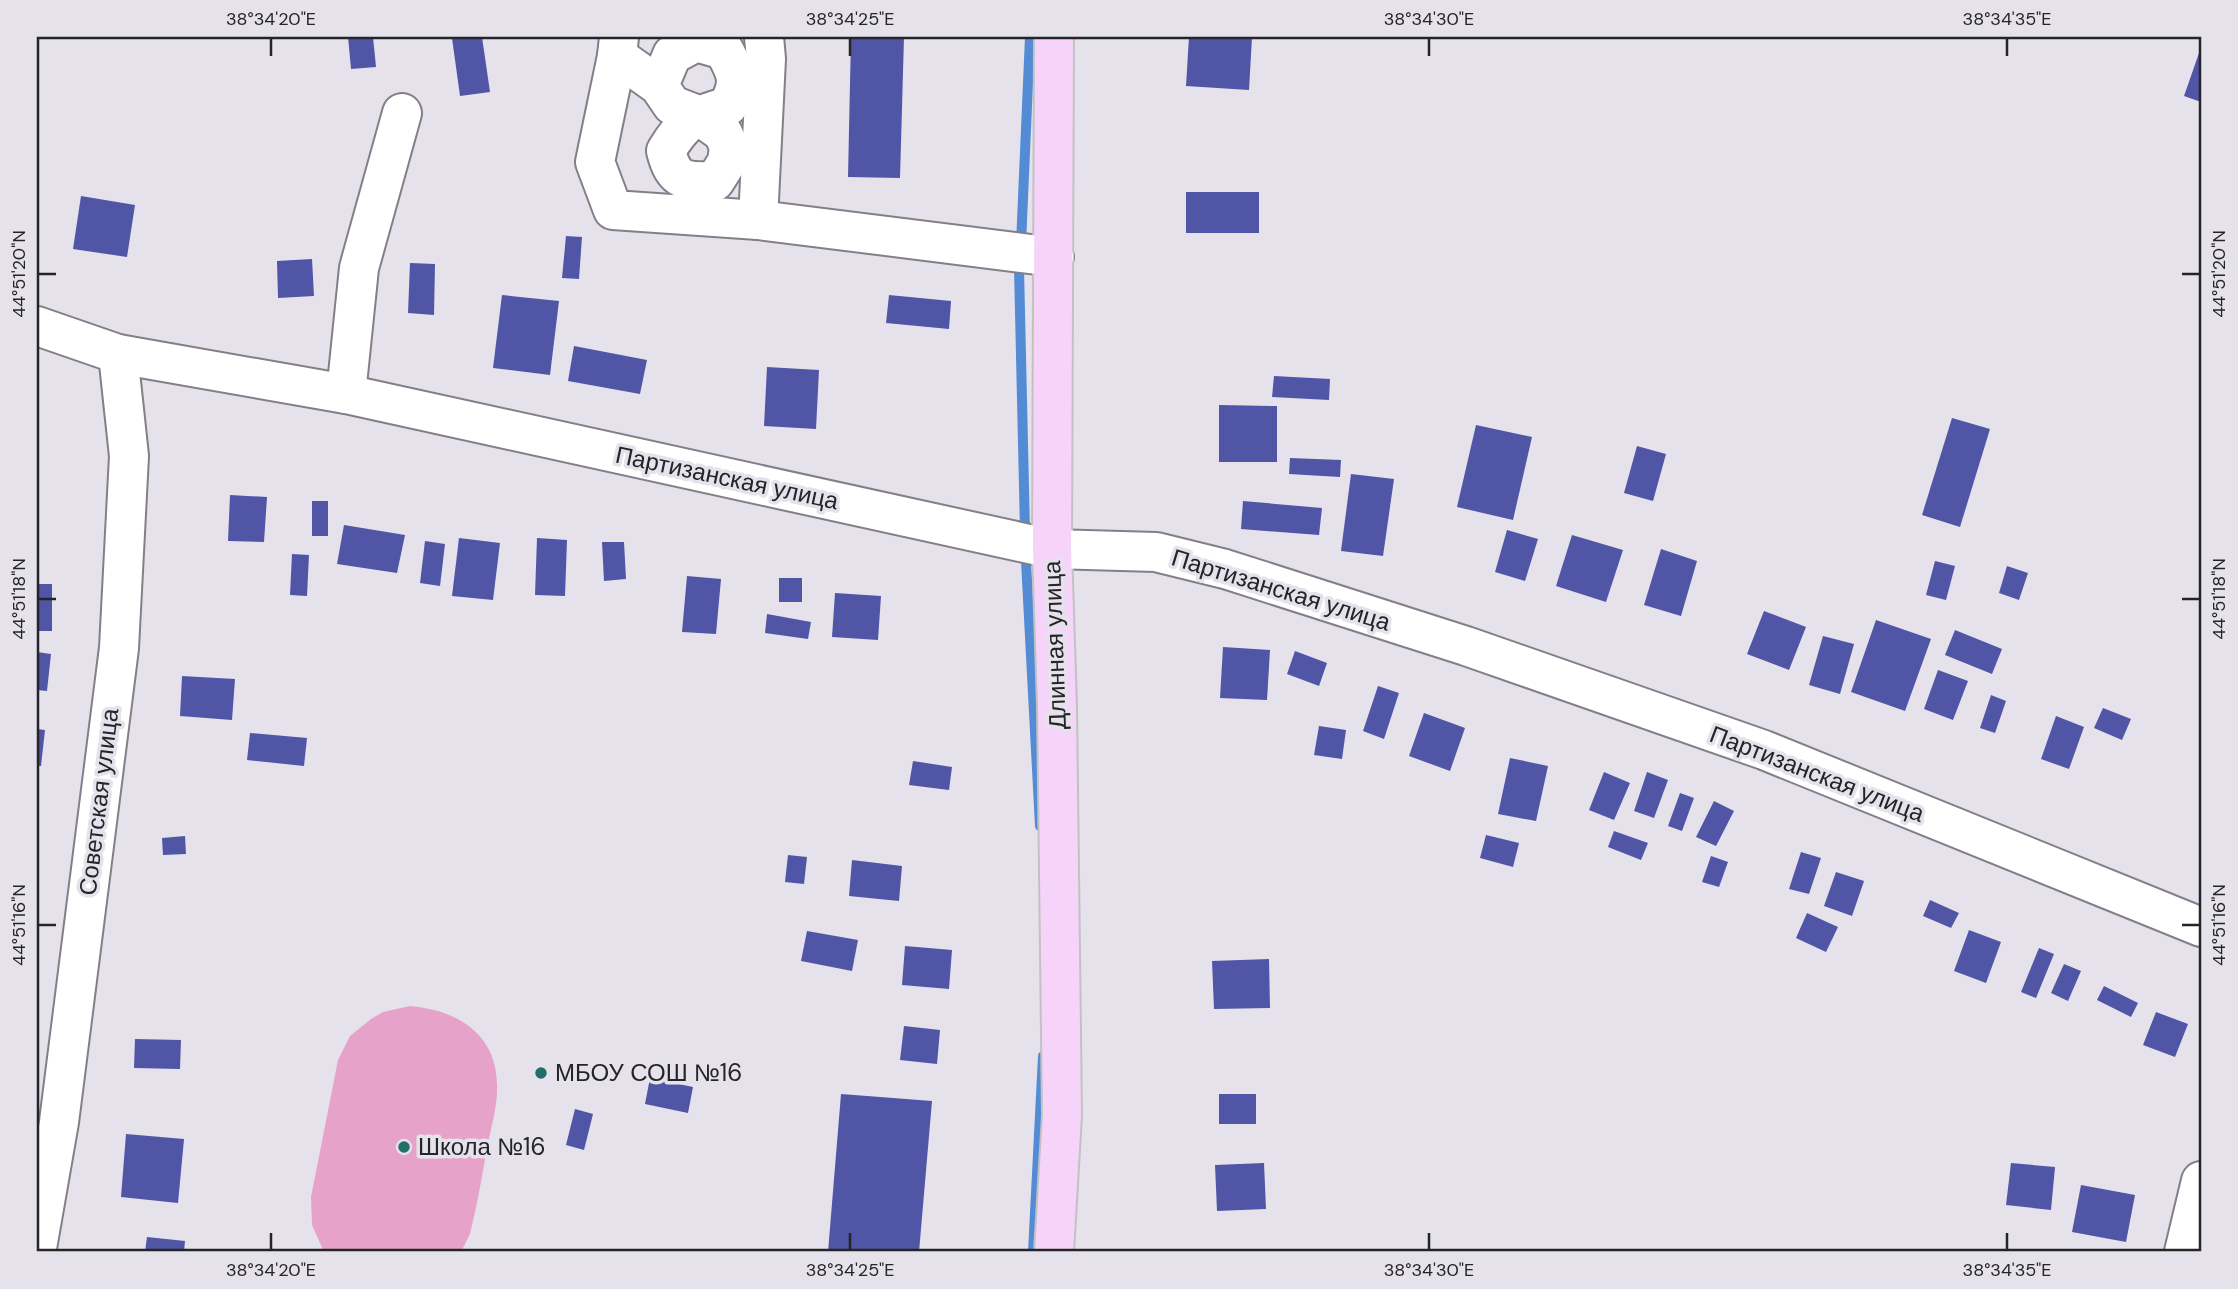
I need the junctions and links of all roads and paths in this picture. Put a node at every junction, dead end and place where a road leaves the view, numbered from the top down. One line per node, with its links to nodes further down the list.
1 (764, 37): 6 (street)
2 (1054, 37): 7 (main road, Длинная улица)
3 (618, 46): 4 (street); 6 (street)
4 (660, 86): 4 (street)
5 (402, 113): 10 (street)
6 (758, 220): 7 (street)
7 (1054, 257): 11 (main road, Длинная улица)
8 (37, 326): 9 (street, Партизанская улица)
9 (118, 354): 10 (street, Партизанская улица); 14 (street, Советская улица)
10 (346, 394): 11 (street, Партизанская улица)
11 (1052, 550): 12 (street, Партизанская улица); 15 (main road, Длинная улица)
12 (2201, 927)
13 (2201, 1181): 16 (street)
14 (37, 1248)
15 (1054, 1252)
16 (2184, 1252)

